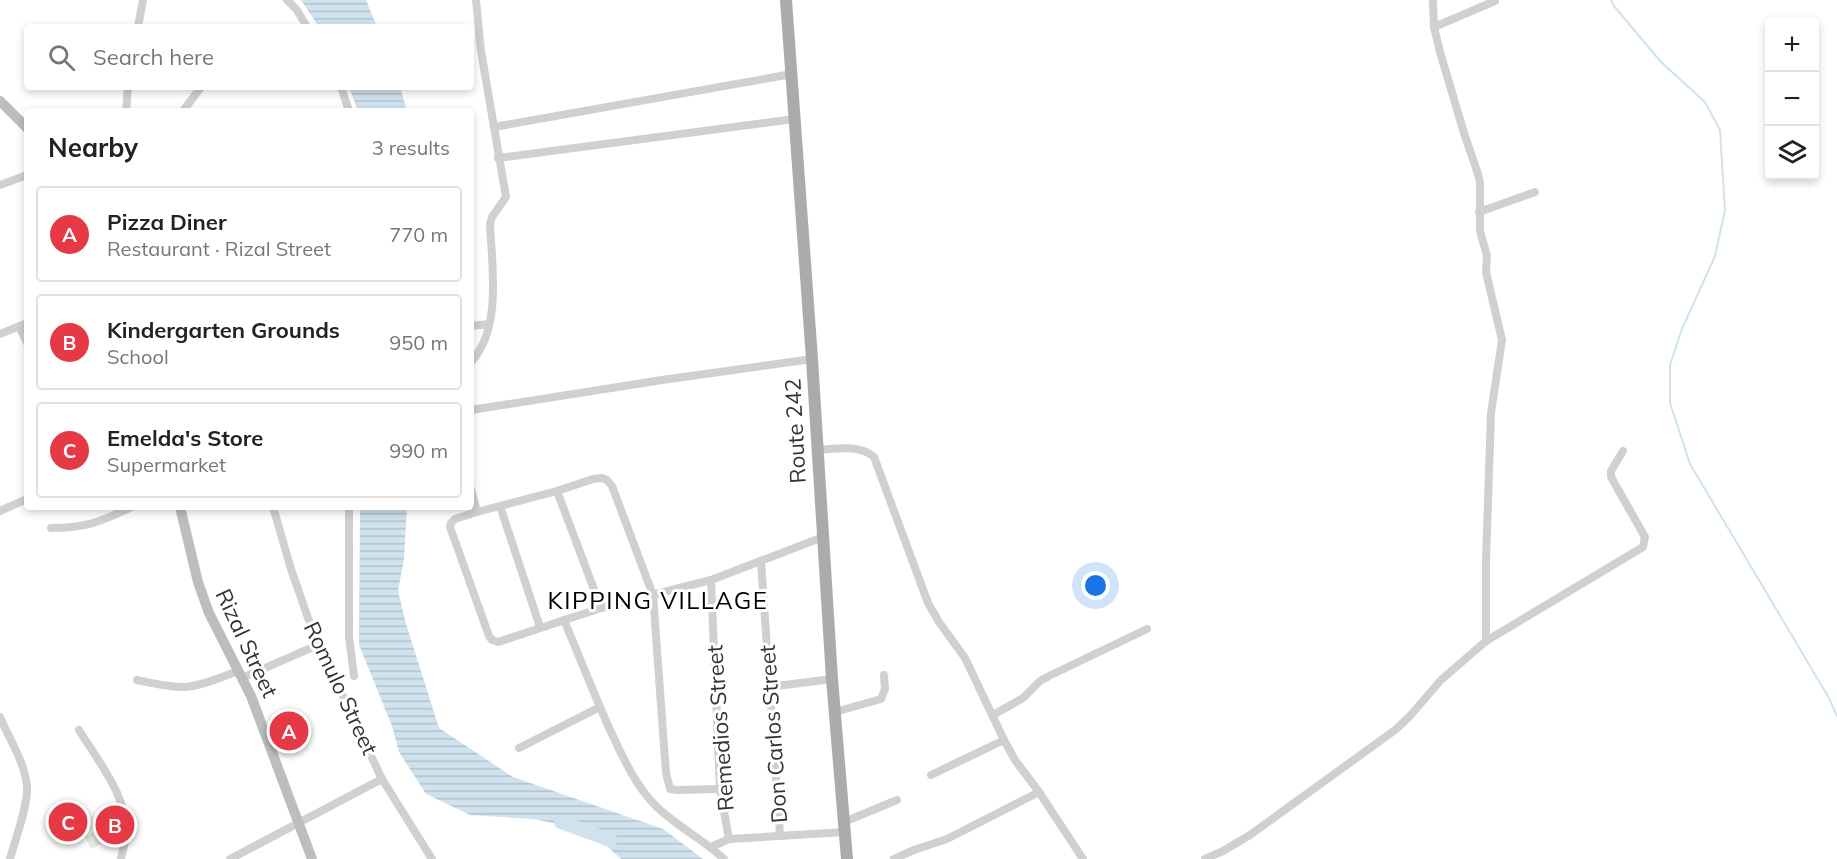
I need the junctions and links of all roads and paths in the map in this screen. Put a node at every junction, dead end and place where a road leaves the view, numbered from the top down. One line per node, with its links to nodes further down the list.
1 (143, 0): 7 (street)
2 (287, 0): 8 (street)
3 (476, 0): 20 (street)
4 (786, 0): 10 (main road, Route 242)
5 (1433, 0): 9 (street)
6 (1495, 1): 9 (street)
7 (139, 24)
8 (305, 24)
9 (1434, 27): 25 (street)
10 (792, 74): 18 (main road, Route 242); 20 (street)
11 (128, 90): 15 (street)
12 (199, 90): 16 (street)
13 (342, 90): 17 (street)
14 (0, 101): 19 (street)
15 (126, 108)
16 (185, 108)
17 (348, 108)
18 (795, 119): 21 (street); 31 (main road, Route 242)
19 (24, 125)
20 (494, 127): 21 (street)
21 (498, 158): 26 (street)
22 (24, 176): 23 (street)
23 (0, 185)
24 (1535, 192): 25 (street)
25 (1479, 212): 54 (street)
26 (489, 324): 28 (street); 30 (street)
27 (23, 325): 29 (street)
28 (474, 326)
29 (0, 334)
30 (474, 359)
31 (812, 359): 32 (street); 33 (main road, Route 242)
32 (474, 410)
33 (817, 450): 46 (main road, Route 242); 64 (street)
34 (1623, 451): 54 (street)
35 (557, 491): 38 (street); 49 (street); 50 (street)
36 (24, 500): 43 (street)
37 (474, 500): 44 (street)
38 (500, 506): 44 (street); 52 (street)
39 (126, 510): 45 (street)
40 (181, 510): 56 (street, Rizal Street)
41 (274, 510): 55 (street, Romulo Street)
42 (349, 510): 58 (street)
43 (0, 512)
44 (477, 512): 52 (street)
45 (51, 528)
46 (823, 537): 47 (street); 59 (main road, Route 242)
47 (761, 561): 48 (street); 61 (street, Don Carlos Street)
48 (711, 580): 49 (street); 71 (street, Remedios Street)
49 (653, 595): 50 (street); 71 (street)
50 (601, 608): 51 (street)
51 (564, 620): 52 (street); 62 (street)
52 (540, 627)
53 (1146, 629): 64 (street)
54 (1486, 641): 88 (street)
55 (320, 644): 56 (street); 70 (street, Romulo Street)
56 (240, 674): 60 (street); 74 (street, Rizal Street)
57 (884, 675): 63 (street)
58 (354, 676)
59 (832, 679): 61 (street); 63 (main road, Route 242)
60 (137, 680)
61 (769, 687): 76 (street, Don Carlos Street)
62 (600, 707): 68 (street); 78 (street)
63 (835, 712): 75 (main road, Route 242)
64 (993, 716): 67 (street)
65 (0, 717): 79 (street)
66 (79, 730): 80 (street)
67 (1004, 740): 69 (street); 72 (street)
68 (519, 748)
69 (931, 775)
70 (382, 779): 74 (street); 83 (street, Romulo Street)
71 (720, 789): 77 (street, Remedios Street)
72 (1039, 792): 86 (street); 87 (street)
73 (897, 800): 75 (street)
74 (299, 823): 81 (street); 82 (street, Rizal Street)
75 (845, 827): 76 (street); 85 (main road, Route 242)
76 (780, 835): 77 (street)
77 (729, 839): 78 (street)
78 (711, 847): 84 (street)
79 (10, 859)
80 (121, 859)
81 (230, 859)
82 (312, 859)
83 (432, 859)
84 (724, 859)
85 (847, 859)
86 (894, 859)
87 (1083, 859)
88 (1205, 859)

